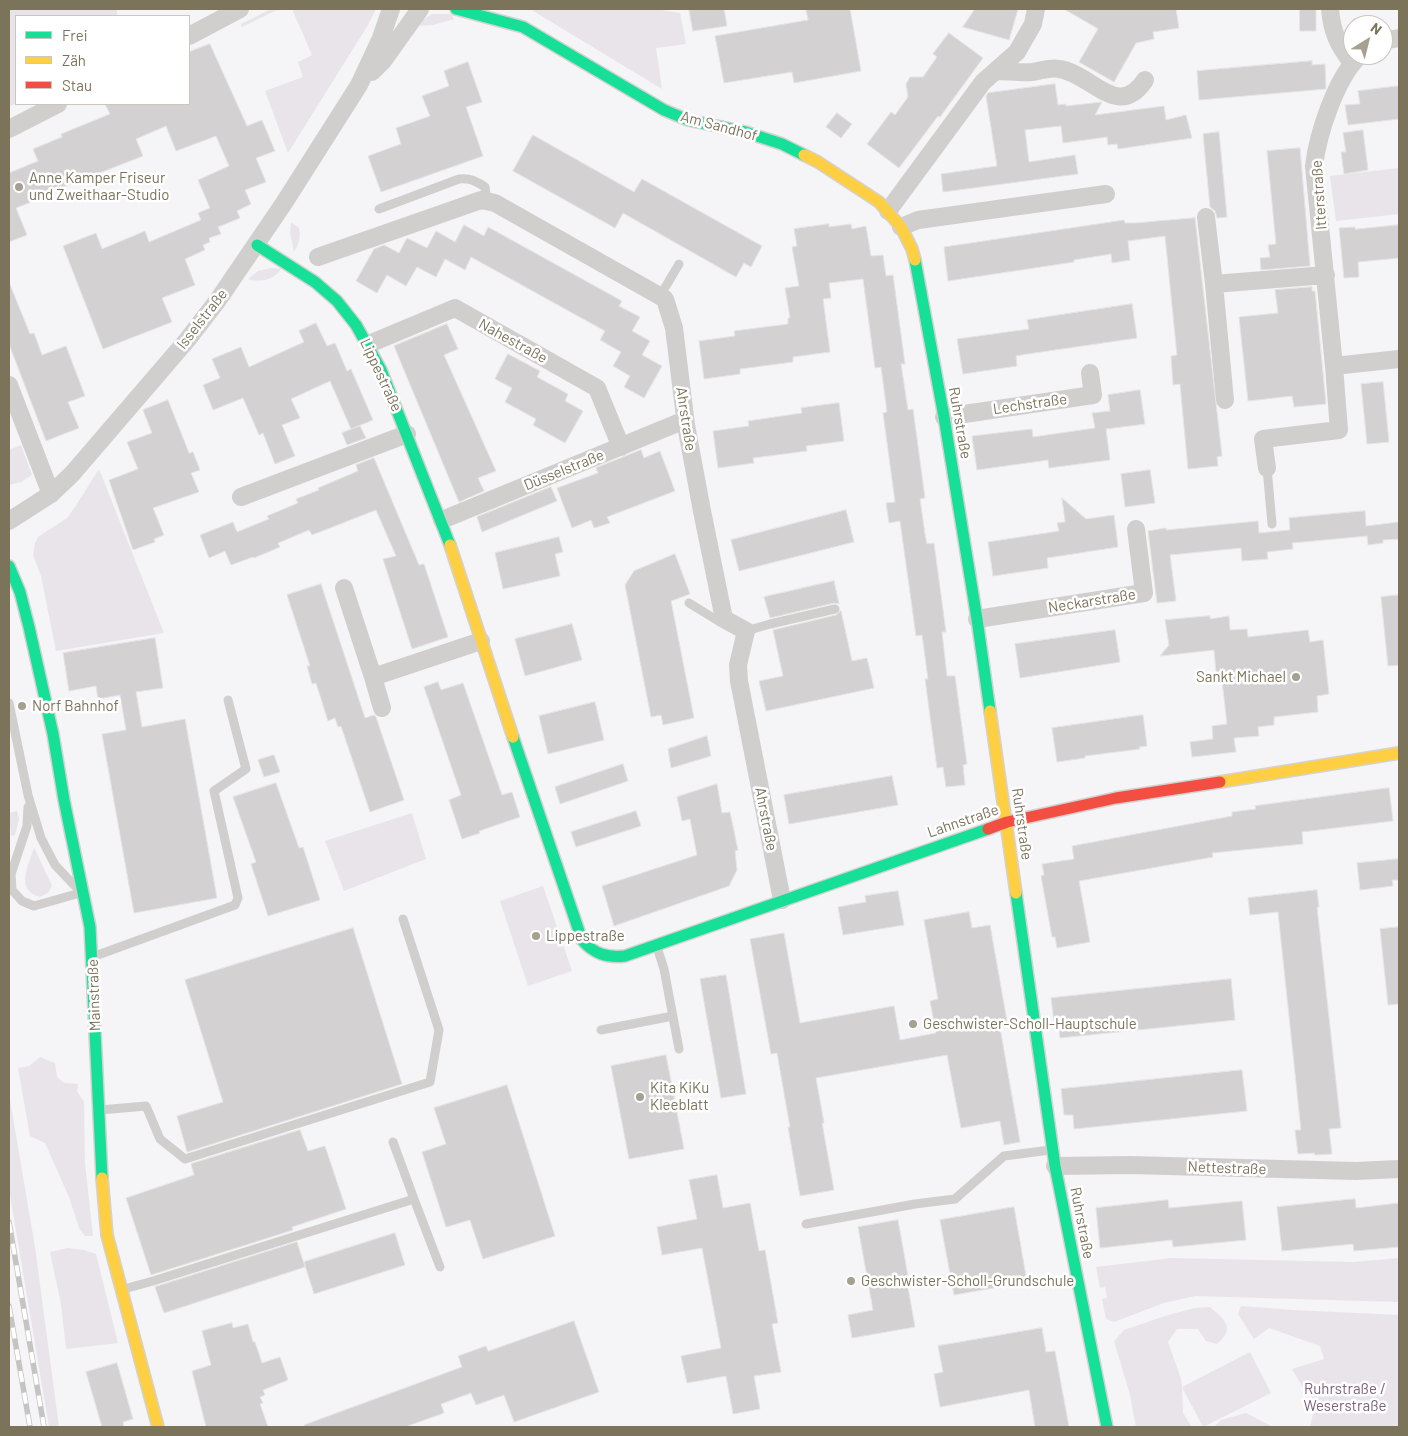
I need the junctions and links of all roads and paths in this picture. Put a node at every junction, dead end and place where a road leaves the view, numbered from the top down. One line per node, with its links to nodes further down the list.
1 (240, 9): 9 (street)
2 (391, 9): 14 (street, Isselstraße)
3 (420, 9): 14 (street, Isselstraße)
4 (456, 9): 8 (street, Am Sandhof)
5 (506, 9): 8 (street, Am Sandhof)
6 (1036, 9): 12 (street)
7 (1330, 9): 10 (street, Itterstraße)
8 (523, 27): 20 (street, Am Sandhof)
9 (190, 35)
10 (1343, 48)
11 (1352, 65): 26 (street, Itterstraße)
12 (997, 71): 13 (street); 20 (street)
13 (1146, 80)
14 (359, 85): 23 (street, Isselstraße)
15 (56, 105): 16 (street)
16 (9, 130)
17 (1106, 194): 22 (street)
18 (487, 201): 19 (lane); 24 (street); 28 (street)
19 (379, 209)
20 (888, 211): 22 (street, Am Sandhof)
21 (1206, 217): 27 (street)
22 (901, 227): 35 (street, Ruhrstraße)
23 (257, 244): 29 (street, Lippestraße); 40 (street, Isselstraße)
24 (318, 257)
25 (679, 264): 28 (lane)
26 (1326, 275): 27 (street); 31 (street, Itterstraße)
27 (1214, 284): 34 (street)
28 (660, 296): 36 (street, Ahrstraße)
29 (368, 344): 37 (street, Lippestraße); 38 (street, Nahestraße)
30 (1399, 359): 31 (street)
31 (1334, 366): 39 (street, Itterstraße)
32 (1090, 373): 35 (street, Lechstraße)
33 (9, 385): 40 (street)
34 (1225, 400)
35 (944, 417): 50 (street, Ruhrstraße)
36 (685, 420): 38 (street, Düsselstraße); 51 (street, Ahrstraße)
37 (407, 434): 41 (street); 42 (street, Lippestraße)
38 (621, 447): 42 (street, Düsselstraße)
39 (1267, 468): 44 (lane)
40 (50, 494): 43 (street, Isselstraße)
41 (241, 497)
42 (442, 520): 52 (street, Lippestraße)
43 (9, 521)
44 (1272, 524)
45 (1136, 529): 50 (street, Neckarstraße)
46 (9, 566): 60 (street, Mainstraße)
47 (344, 588): 53 (street)
48 (689, 603): 51 (lane)
49 (834, 609): 51 (lane)
50 (977, 619): 59 (street, Ruhrstraße)
51 (746, 631): 61 (street, Ahrstraße)
52 (481, 641): 53 (street); 65 (street, Lippestraße)
53 (373, 677): 56 (street)
54 (228, 700): 64 (lane)
55 (9, 703): 58 (lane)
56 (382, 708)
57 (1399, 753): 59 (street, Lahnstraße)
58 (28, 795): 60 (lane); 60 (lane)
59 (1007, 822): 61 (street, Lahnstraße); 71 (street, Ruhrstraße)
60 (83, 893): 64 (street, Mainstraße)
61 (782, 900): 63 (street, Lahnstraße)
62 (403, 919): 69 (lane)
63 (656, 946): 65 (street, Lahnstraße); 66 (lane)
64 (93, 956): 69 (street, Mainstraße)
65 (609, 957)
66 (673, 1016): 67 (lane); 68 (lane)
67 (602, 1030)
68 (679, 1049)
69 (98, 1110): 76 (street, Mainstraße)
70 (393, 1142): 73 (lane)
71 (1054, 1158): 72 (street, Nettestraße); 74 (lane); 78 (street, Ruhrstraße)
72 (1399, 1168)
73 (414, 1199): 75 (lane); 76 (lane)
74 (806, 1224)
75 (440, 1267)
76 (121, 1289): 77 (street, Mainstraße)
77 (158, 1427)
78 (1107, 1427)

